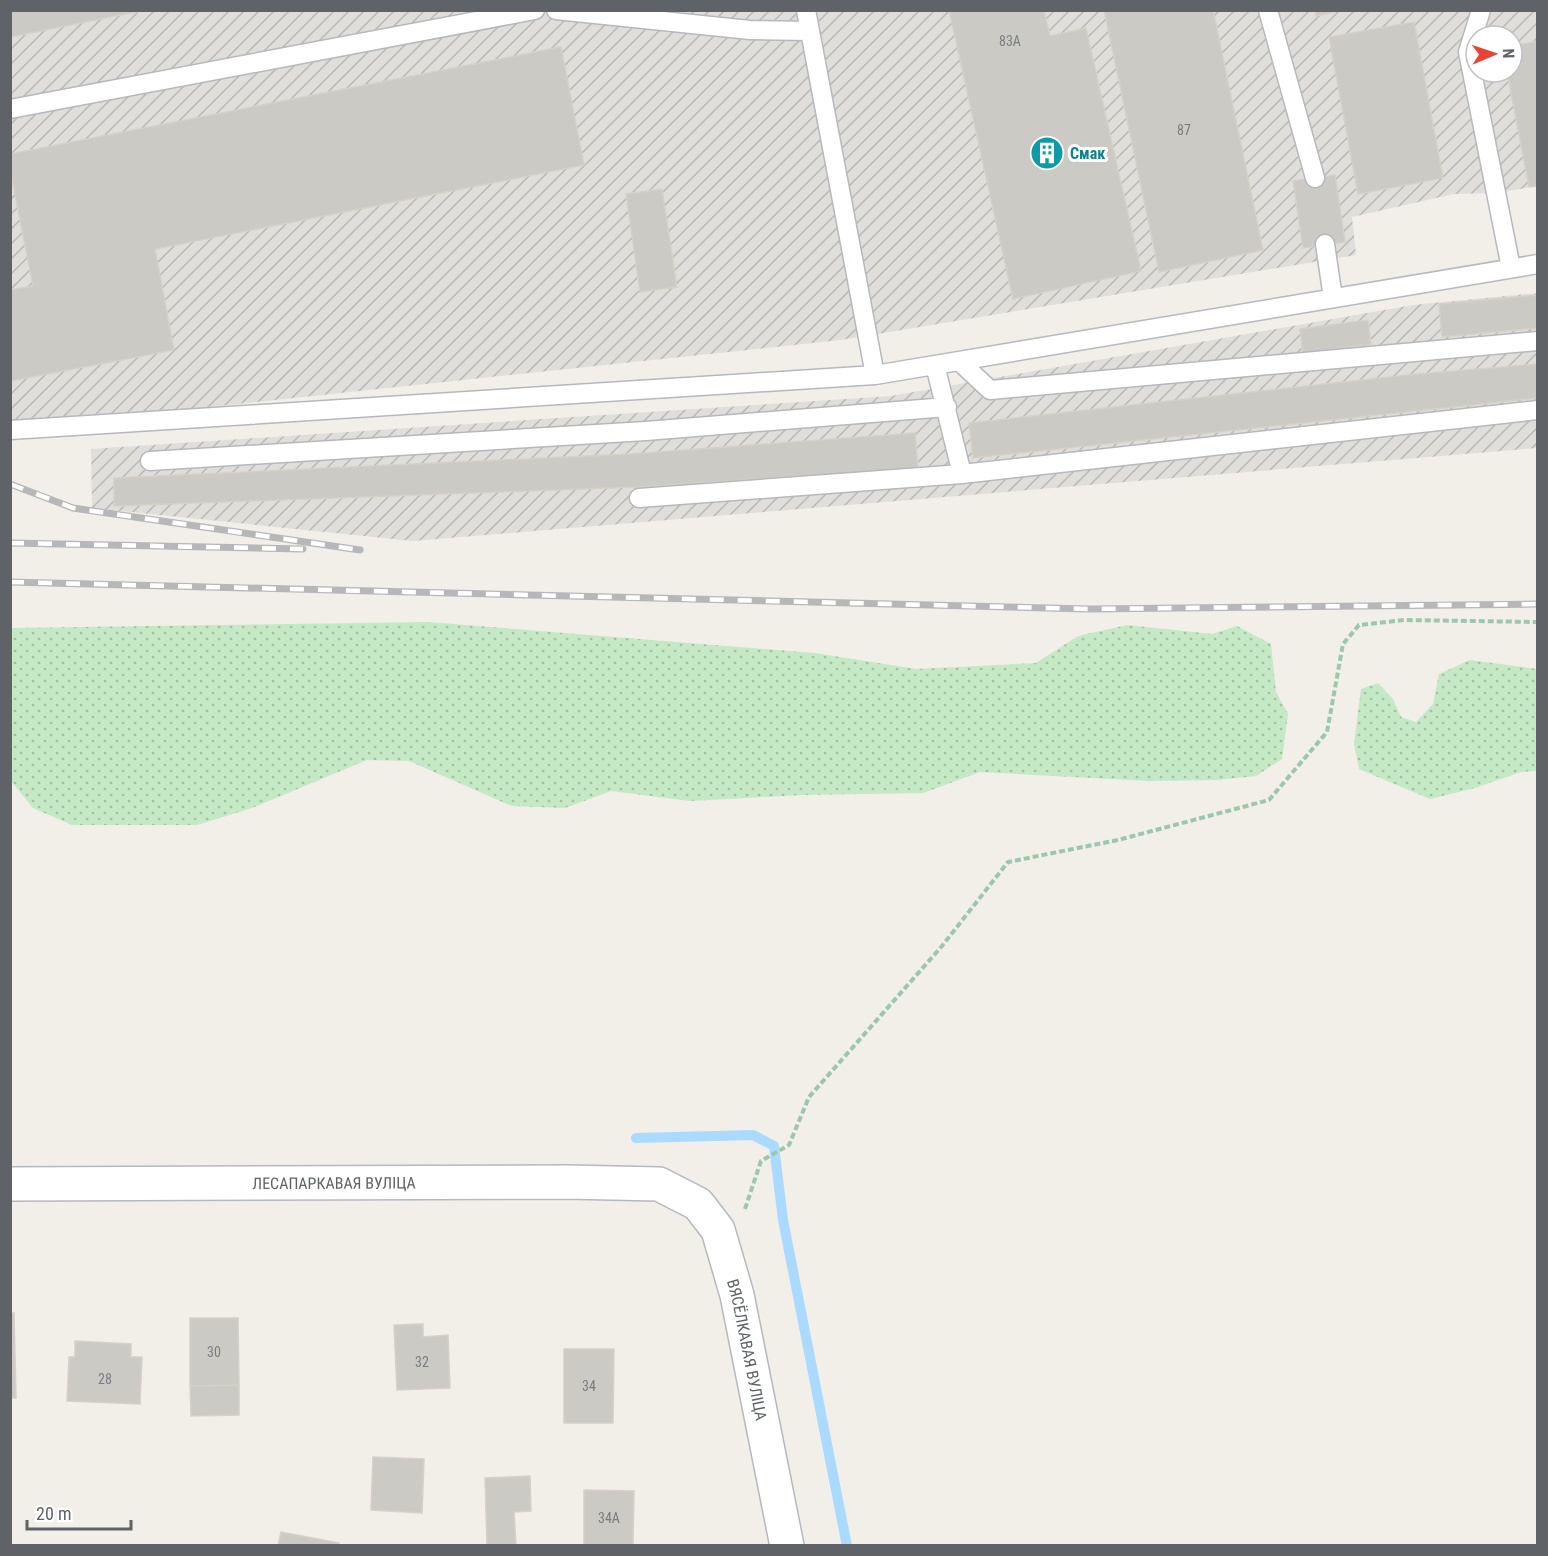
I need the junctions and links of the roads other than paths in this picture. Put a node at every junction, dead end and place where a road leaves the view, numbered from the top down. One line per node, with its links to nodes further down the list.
1 (534, 10): 7 (lane)
2 (556, 10): 6 (lane)
3 (806, 10): 6 (lane)
4 (1268, 10): 8 (lane)
5 (1481, 10): 11 (lane)
6 (810, 31): 16 (lane)
7 (10, 109)
8 (1315, 178)
9 (1325, 244): 12 (lane)
10 (1538, 264): 11 (lane)
11 (1511, 268): 12 (lane)
12 (1333, 298): 14 (lane)
13 (1538, 341): 14 (lane)
14 (959, 361): 15 (lane)
15 (935, 365): 16 (lane); 17 (lane)
16 (875, 375): 19 (lane)
17 (947, 407): 20 (lane); 21 (lane)
18 (1538, 410): 21 (lane)
19 (10, 430)
20 (150, 462)
21 (962, 474): 22 (lane)
22 (639, 498)
23 (10, 1184): 24 (street, ЛЕСАПАРКАВАЯ ВУЛІЦА)
24 (659, 1184): 25 (street, ВЯСЁЛКАВАЯ ВУЛІЦА)
25 (787, 1545)

